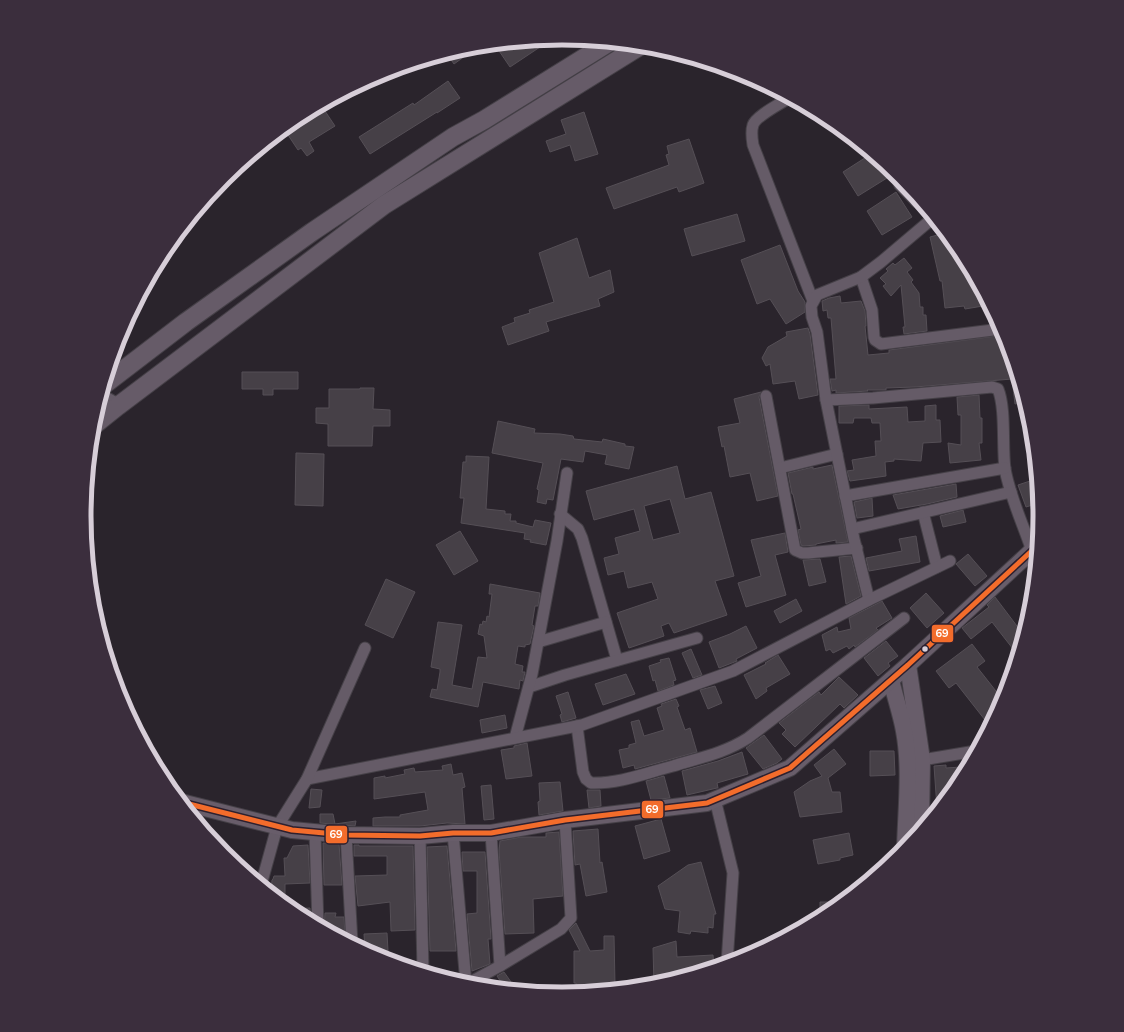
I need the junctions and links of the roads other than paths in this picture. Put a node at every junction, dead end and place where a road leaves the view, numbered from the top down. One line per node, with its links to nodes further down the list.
1 (602, 47): 4 (main road)
2 (633, 51): 5 (main road)
3 (784, 101): 8 (street)
4 (508, 105): 5 (main road); 10 (main road)
5 (519, 120): 11 (main road)
6 (929, 221): 7 (street)
7 (861, 277): 8 (street); 9 (street)
8 (813, 301): 15 (street)
9 (994, 330)
10 (155, 346): 11 (main road); 12 (main road)
11 (170, 367): 16 (main road)
12 (112, 379)
13 (766, 396): 19 (street)
14 (106, 399): 16 (street)
15 (826, 400): 18 (street); 20 (street)
16 (118, 406): 17 (main road)
17 (101, 420)
18 (837, 454): 19 (street); 23 (street)
19 (780, 468): 28 (street)
20 (1005, 468): 22 (street); 23 (street)
21 (567, 472): 25 (street)
22 (1011, 492): 24 (street); 27 (street)
23 (845, 496): 26 (street)
24 (923, 512): 26 (street); 31 (street)
25 (560, 514): 34 (street); 36 (street)
26 (852, 529): 28 (street)
27 (1032, 543)
28 (857, 548): 32 (street)
29 (1032, 550): 39 (main road)
30 (950, 560): 31 (street)
31 (937, 567): 32 (street)
32 (869, 600): 42 (street)
33 (904, 618): 42 (street)
34 (606, 622): 36 (street); 38 (street)
35 (697, 638): 38 (street)
36 (538, 642): 41 (street)
37 (365, 648): 46 (street)
38 (617, 660): 41 (street)
39 (908, 665): 40 (main road); 45 (main road)
40 (891, 680): 45 (main road); 47 (main road)
41 (529, 687): 43 (street)
42 (577, 726): 43 (street)
43 (515, 738): 46 (street)
44 (970, 752): 45 (street)
45 (914, 762): 50 (main road); 57 (main road)
46 (307, 779): 51 (street)
47 (716, 799): 49 (main road); 61 (street)
48 (189, 804): 51 (main road)
49 (565, 820): 54 (main road); 63 (street)
50 (920, 822)
51 (277, 827): 52 (main road); 58 (street)
52 (315, 833): 55 (main road); 59 (street)
53 (453, 833): 54 (main road); 56 (main road); 64 (street)
54 (491, 833): 63 (street)
55 (346, 835): 56 (main road); 60 (street)
56 (420, 836): 62 (street)
57 (906, 837)
58 (263, 880)
59 (318, 919)
60 (352, 937)
61 (726, 957)
62 (424, 966)
63 (500, 966): 65 (street)
64 (465, 977)
65 (476, 979)

